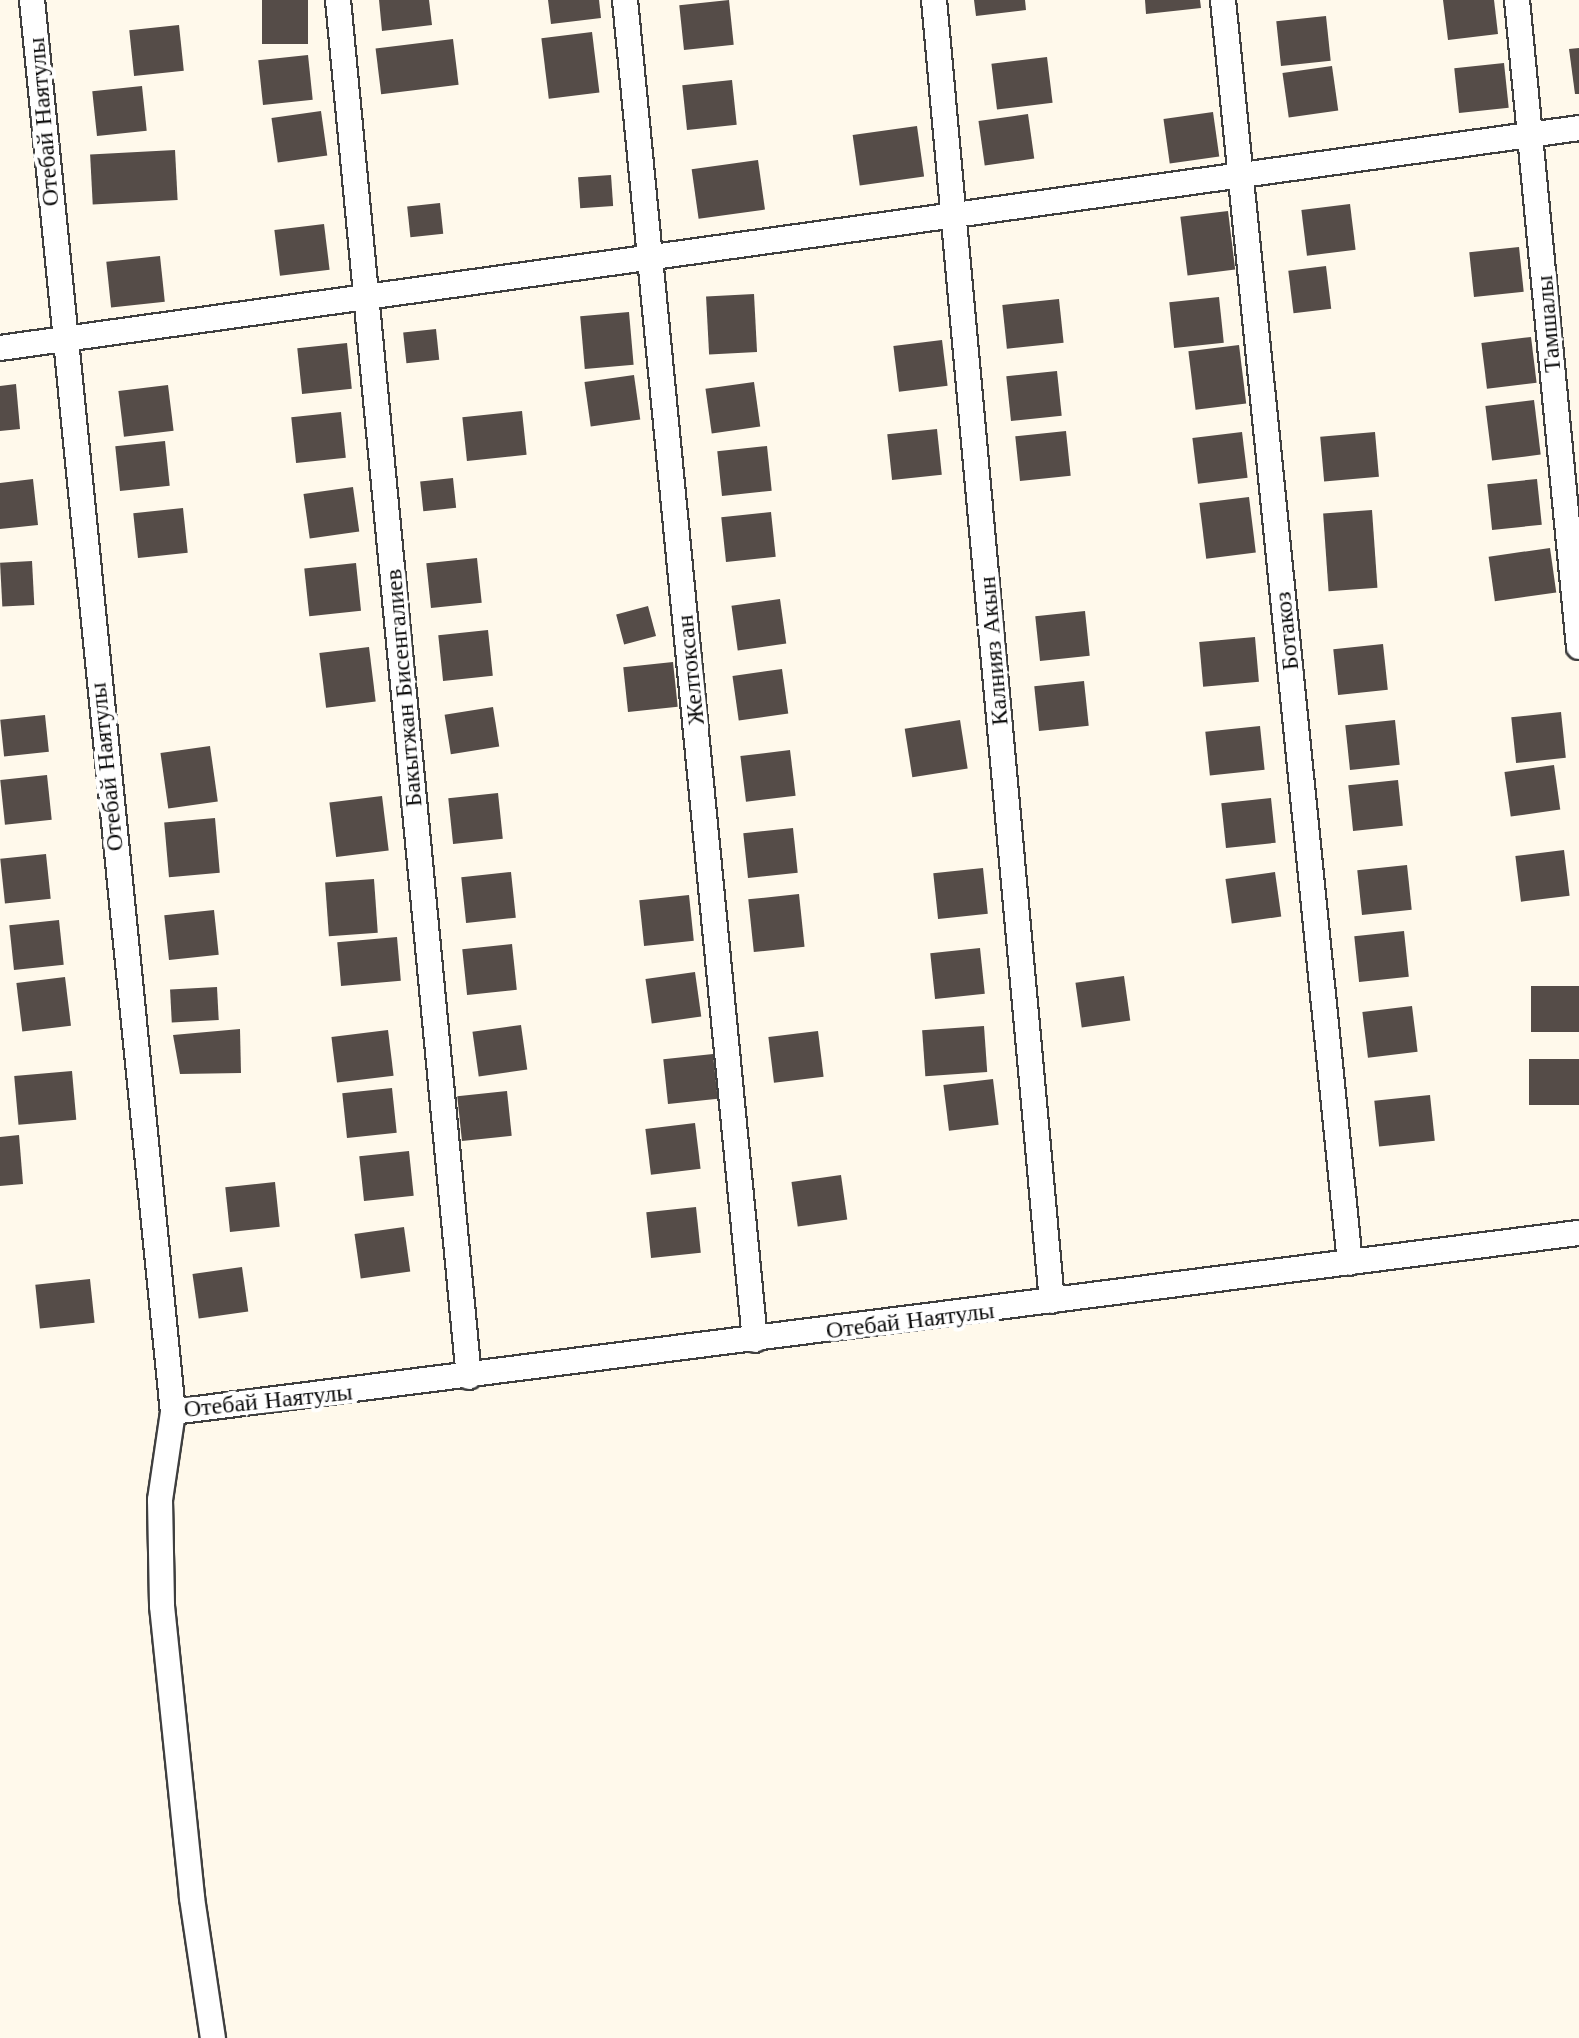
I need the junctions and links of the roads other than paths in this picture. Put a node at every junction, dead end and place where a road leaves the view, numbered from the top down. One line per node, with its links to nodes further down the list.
1 (32, 0): 13 (street, Отебай Наятулы)
2 (338, 0): 12 (street, Бакытжан Бисенгалиев)
3 (625, 0): 11 (street, Желтоксан)
4 (934, 0): 10 (street, Калнияз Акын)
5 (1223, 0): 9 (street, Ботакоз)
6 (1517, 0): 8 (street, Тамшалы)
7 (1579, 128): 8 (street)
8 (1530, 134): 9 (street); 15 (street, Тамшалы)
9 (1240, 171): 10 (street); 17 (street, Ботакоз)
10 (953, 213): 11 (street); 18 (street, Калнияз Акын)
11 (650, 260): 12 (street); 19 (street, Желтоксан)
12 (366, 297): 13 (street); 20 (street, Бакытжан Бисенгалиев)
13 (63, 343): 14 (street); 21 (street, Отебай Наятулы)
14 (0, 348)
15 (1579, 647)
16 (1579, 1233): 17 (street, Отебай Наятулы)
17 (1350, 1263): 18 (street, Отебай Наятулы)
18 (1052, 1301): 19 (street, Отебай Наятулы)
19 (755, 1340): 20 (street, Отебай Наятулы)
20 (469, 1377): 21 (street, Отебай Наятулы)
21 (173, 1412): 22 (street)
22 (213, 2038)

